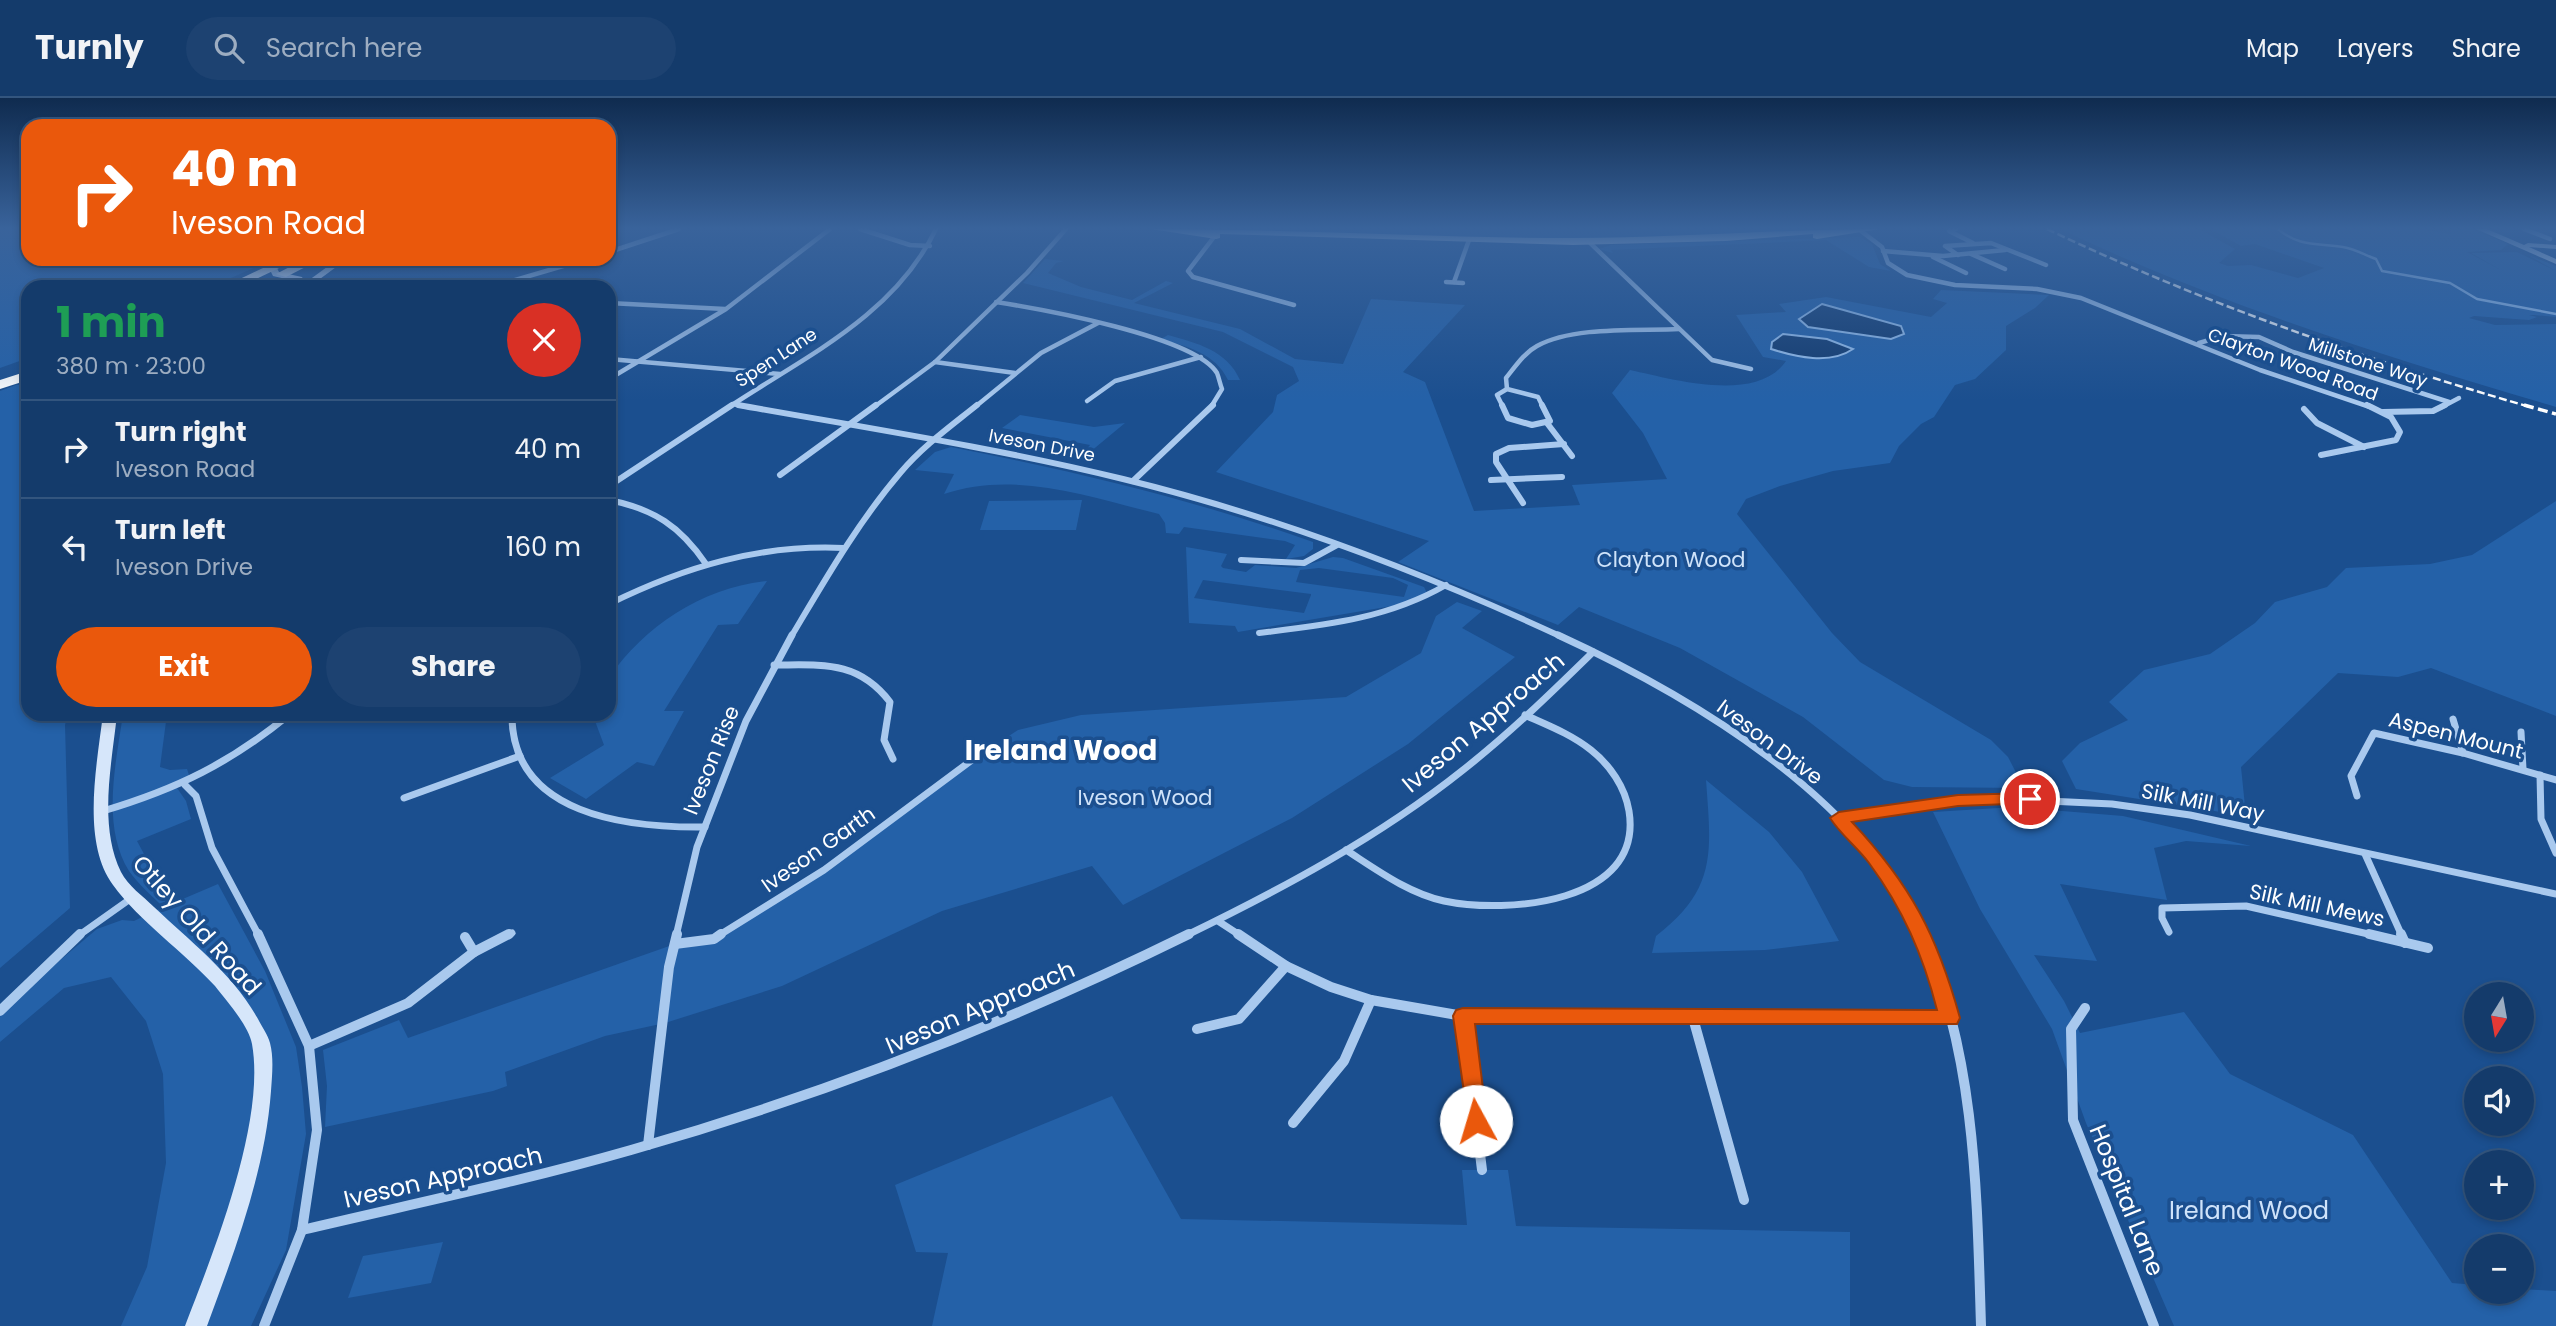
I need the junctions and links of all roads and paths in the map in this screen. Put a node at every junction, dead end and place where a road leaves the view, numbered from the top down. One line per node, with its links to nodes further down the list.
1 (756, 286): 10 (street)
2 (898, 286): 21 (street, Spen Lane)
3 (1011, 286): 7 (street)
4 (1227, 286): 9 (street)
5 (1635, 286): 12 (street)
6 (1997, 286): 13 (street, Clayton Wood Road)
7 (996, 302): 11 (street); 16 (street)
8 (616, 303): 10 (street)
9 (1294, 305)
10 (726, 309): 17 (street)
11 (1098, 323): 14 (street); 20 (street, Iveson Rise)
12 (1679, 329): 19 (street); 26 (street)
13 (2199, 344): 29 (street, Millstone Way); 32 (street, Clayton Wood Road)
14 (1201, 357): 28 (street); 45 (street)
15 (616, 360): 17 (street)
16 (935, 362): 20 (street); 34 (street)
17 (637, 363): 21 (street); 23 (street)
18 (21, 368): 22 (highway)
19 (1751, 369)
20 (1015, 373): 35 (street, Iveson Rise)
21 (781, 374): 30 (street, Spen Lane)
22 (0, 375)
23 (616, 375)
24 (21, 377): 25 (highway)
25 (0, 385)
26 (1507, 389): 33 (street); 33 (street)
27 (2459, 398): 29 (street)
28 (1087, 401)
29 (2449, 402): 32 (street)
30 (733, 404): 34 (street, Iveson Drive); 44 (street, Spen Lane)
31 (2304, 409): 37 (street)
32 (2382, 412): 37 (street, Clayton Wood Road)
33 (1547, 423): 36 (street)
34 (850, 424): 35 (street, Iveson Drive); 40 (street)
35 (933, 440): 45 (street, Iveson Drive); 49 (street, Iveson Rise)
36 (1564, 444): 39 (street); 42 (street)
37 (2365, 448): 38 (street, Clayton Wood Road)
38 (2321, 455)
39 (1572, 456)
40 (780, 475)
41 (1562, 477): 42 (street)
42 (1508, 479): 43 (street); 47 (street)
43 (1491, 480)
44 (616, 481)
45 (1133, 481): 48 (street, Iveson Drive)
46 (616, 502): 51 (street)
47 (1523, 503)
48 (1337, 545): 50 (street); 52 (street, Iveson Drive)
49 (844, 548): 51 (street); 56 (street, Iveson Rise)
50 (1241, 560)
51 (706, 564): 53 (street)
52 (1446, 585): 54 (street); 55 (street, Iveson Drive)
53 (616, 601)
54 (1259, 633)
55 (1594, 652): 57 (street, Iveson Approach); 74 (street, Iveson Drive)
56 (774, 665): 65 (street); 75 (street, Iveson Rise)
57 (1525, 715): 76 (street, Iveson Approach); 76 (street)
58 (2453, 719): 63 (street)
59 (109, 721): 73 (street, Otley Old Road)
60 (281, 721): 70 (street)
61 (512, 721): 64 (street)
62 (2521, 732): 67 (street)
63 (2463, 752): 67 (street, Aspen Mount); 71 (street, Aspen Mount)
64 (520, 756): 72 (street); 75 (street)
65 (893, 759)
66 (972, 760): 86 (street, Iveson Garth)
67 (2522, 769): 68 (street, Aspen Mount)
68 (2540, 775): 69 (street, Aspen Mount); 77 (street)
69 (2556, 780)
70 (185, 785): 73 (street); 97 (street, Otley Old Road)
71 (2357, 796)
72 (404, 798)
73 (103, 811): 80 (street, Otley Old Road)
74 (1839, 818): 78 (street, Silk Mill Way); 95 (street, Iveson Drive)
75 (705, 827): 86 (street, Iveson Rise)
76 (1346, 850): 81 (street, Iveson Approach)
77 (2556, 853)
78 (2365, 854): 79 (street, Silk Mill Way); 85 (street, Silk Mill Mews)
79 (2556, 894)
80 (133, 897): 92 (street); 103 (street, Otley Old Road)
81 (1218, 920): 89 (street); 99 (street, Iveson Approach)
82 (2169, 932): 85 (street, Silk Mill Mews)
83 (512, 933): 88 (street)
84 (465, 937): 88 (street)
85 (2405, 943): 87 (street, Silk Mill Mews)
86 (675, 944): 99 (street, Iveson Rise)
87 (2428, 948)
88 (474, 952): 97 (street)
89 (1286, 966): 90 (street); 96 (street)
90 (1371, 1000): 93 (street); 98 (street)
91 (2085, 1008): 106 (street, Hospital Lane)
92 (0, 1010)
93 (1463, 1016): 94 (street); 100 (street)
94 (1693, 1018): 95 (street); 101 (street)
95 (1949, 1018): 105 (street, Iveson Drive)
96 (1198, 1029)
97 (309, 1046): 102 (street, Otley Old Road)
98 (1293, 1123)
99 (648, 1145): 102 (street, Iveson Approach)
100 (1482, 1170)
101 (1744, 1200)
102 (302, 1230): 104 (street, Otley Old Road)
103 (196, 1326)
104 (264, 1326)
105 (1982, 1326)
106 (2154, 1326)

